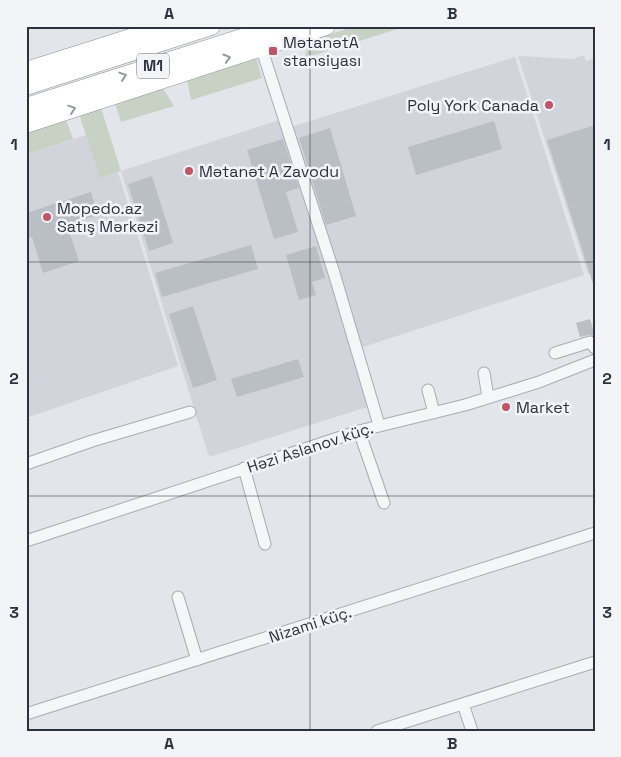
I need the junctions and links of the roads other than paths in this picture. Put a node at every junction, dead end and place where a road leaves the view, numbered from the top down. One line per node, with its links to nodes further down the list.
1 (168, 26): 6 (highway)
2 (211, 26): 7 (highway, M1)
3 (279, 26): 8 (highway, M1, one-way to 3)
4 (326, 26): 5 (highway)
5 (261, 47): 9 (highway, one-way to 5); 18 (street)
6 (26, 71)
7 (26, 86)
8 (26, 107)
9 (26, 124)
10 (595, 348): 11 (street)
11 (556, 353)
12 (595, 360): 15 (street, Həzi Aslanov küç.)
13 (484, 373): 15 (street)
14 (428, 390): 17 (street)
15 (488, 397): 17 (street, Həzi Aslanov küç.)
16 (190, 412): 20 (street)
17 (434, 413): 18 (street, Həzi Aslanov küç.)
18 (379, 425): 19 (street, Həzi Aslanov küç.)
19 (359, 430): 21 (street, Həzi Aslanov küç.); 22 (street)
20 (26, 464)
21 (244, 468): 24 (street, Həzi Aslanov küç.); 25 (street)
22 (384, 503)
23 (595, 533): 27 (street, Nizami küç.)
24 (26, 541)
25 (265, 544)
26 (178, 597): 27 (street)
27 (196, 660): 30 (street, Nizami küç.)
28 (595, 662): 29 (street)
29 (463, 704): 31 (street); 32 (street)
30 (26, 714)
31 (377, 731)
32 (472, 731)

